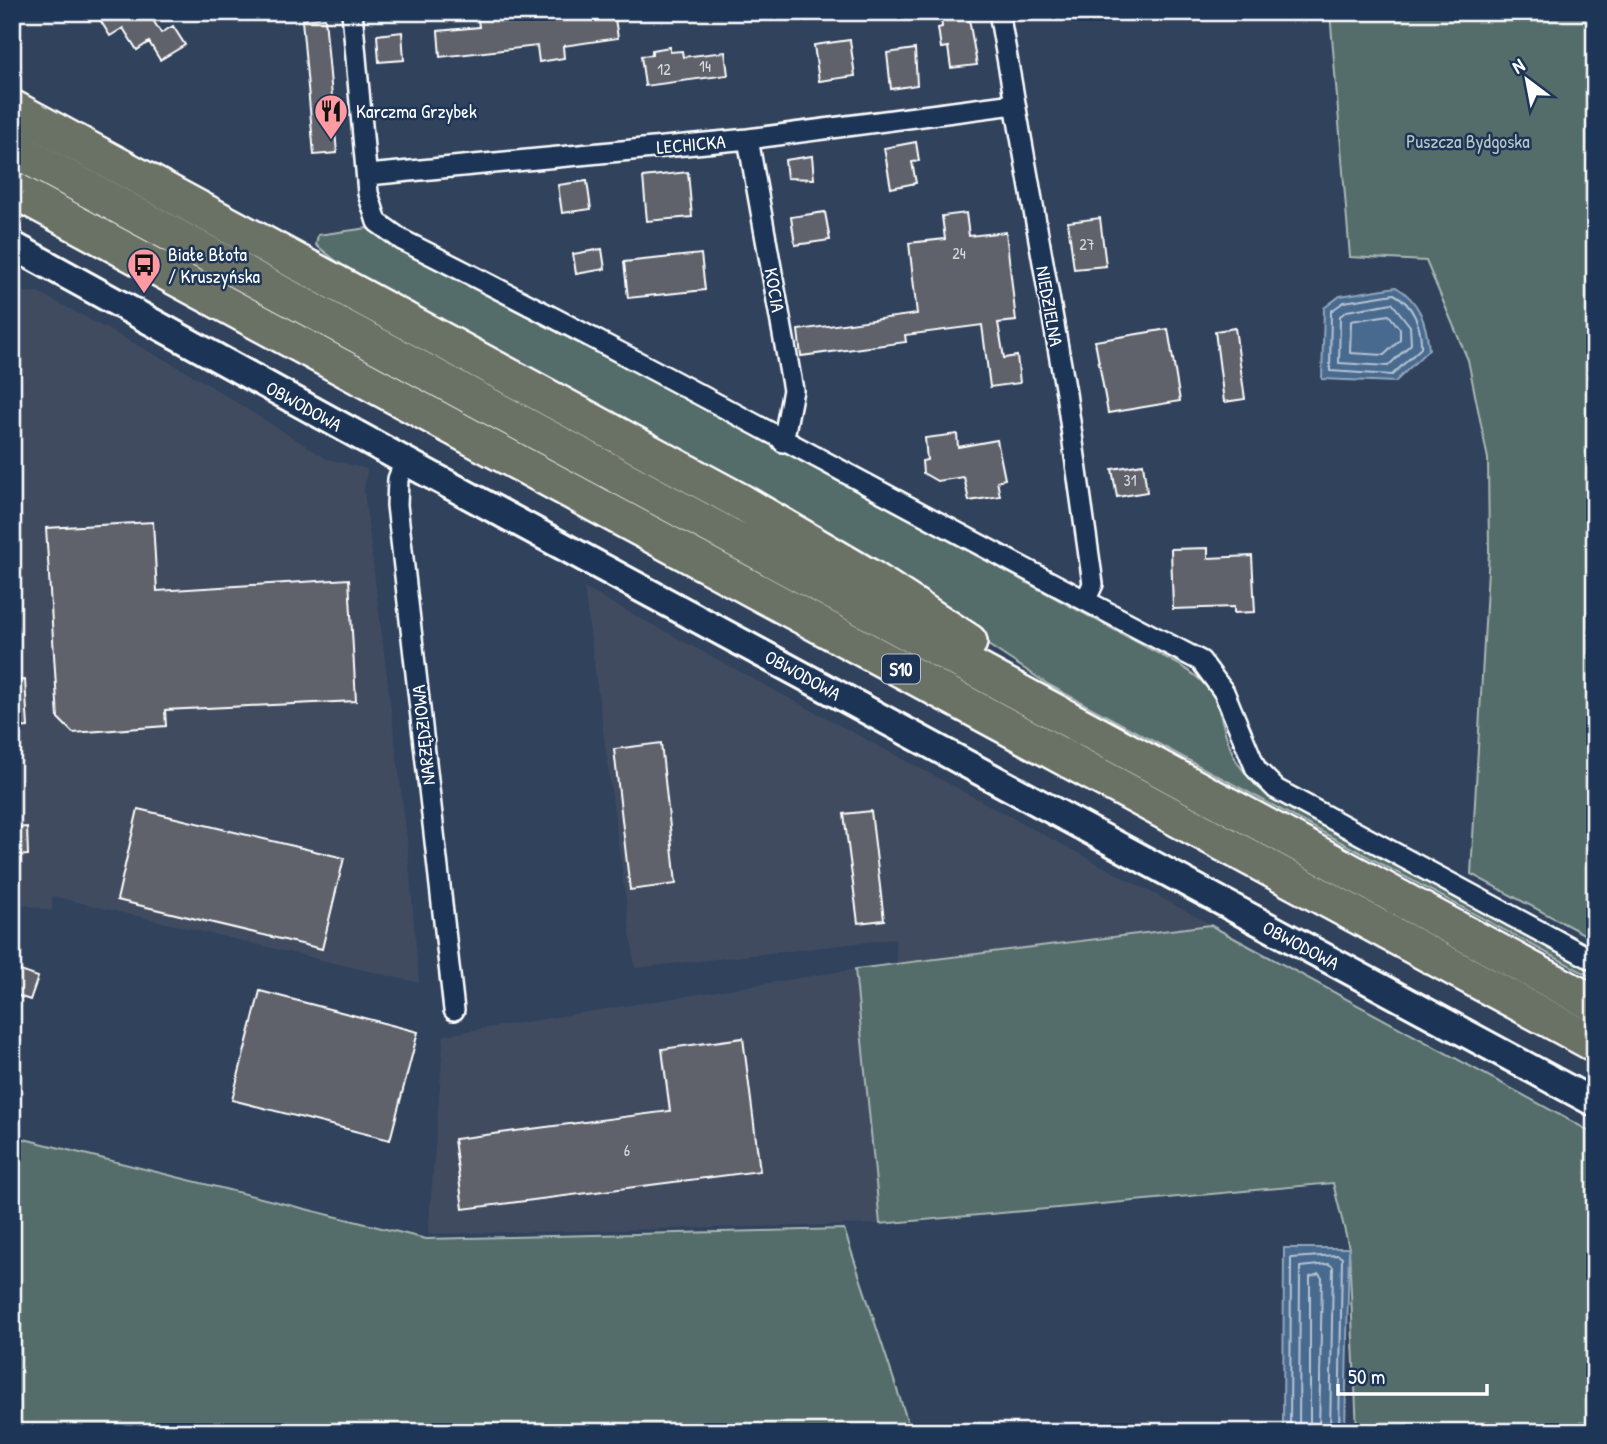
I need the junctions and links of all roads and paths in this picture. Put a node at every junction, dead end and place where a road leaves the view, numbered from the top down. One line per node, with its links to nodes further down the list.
1 (352, 12): 7 (street)
2 (999, 12): 3 (street, NIEDZIELNA)
3 (1014, 104): 5 (street, LECHICKA); 12 (street, NIEDZIELNA)
4 (12, 108): 13 (highway)
5 (748, 139): 7 (street, LECHICKA); 10 (street, KOCIA)
6 (12, 148): 13 (highway, S10)
7 (368, 175): 10 (street)
8 (12, 189): 17 (highway, S10)
9 (12, 246): 11 (street, OBWODOWA)
10 (783, 442): 12 (street)
11 (405, 461): 16 (street, NARZĘDZIOWA); 18 (street, OBWODOWA)
12 (1087, 599): 14 (street)
13 (1076, 721): 15 (highway, S10)
14 (1595, 961)
15 (1595, 1004)
16 (454, 1010)
17 (1595, 1044)
18 (1595, 1103)

